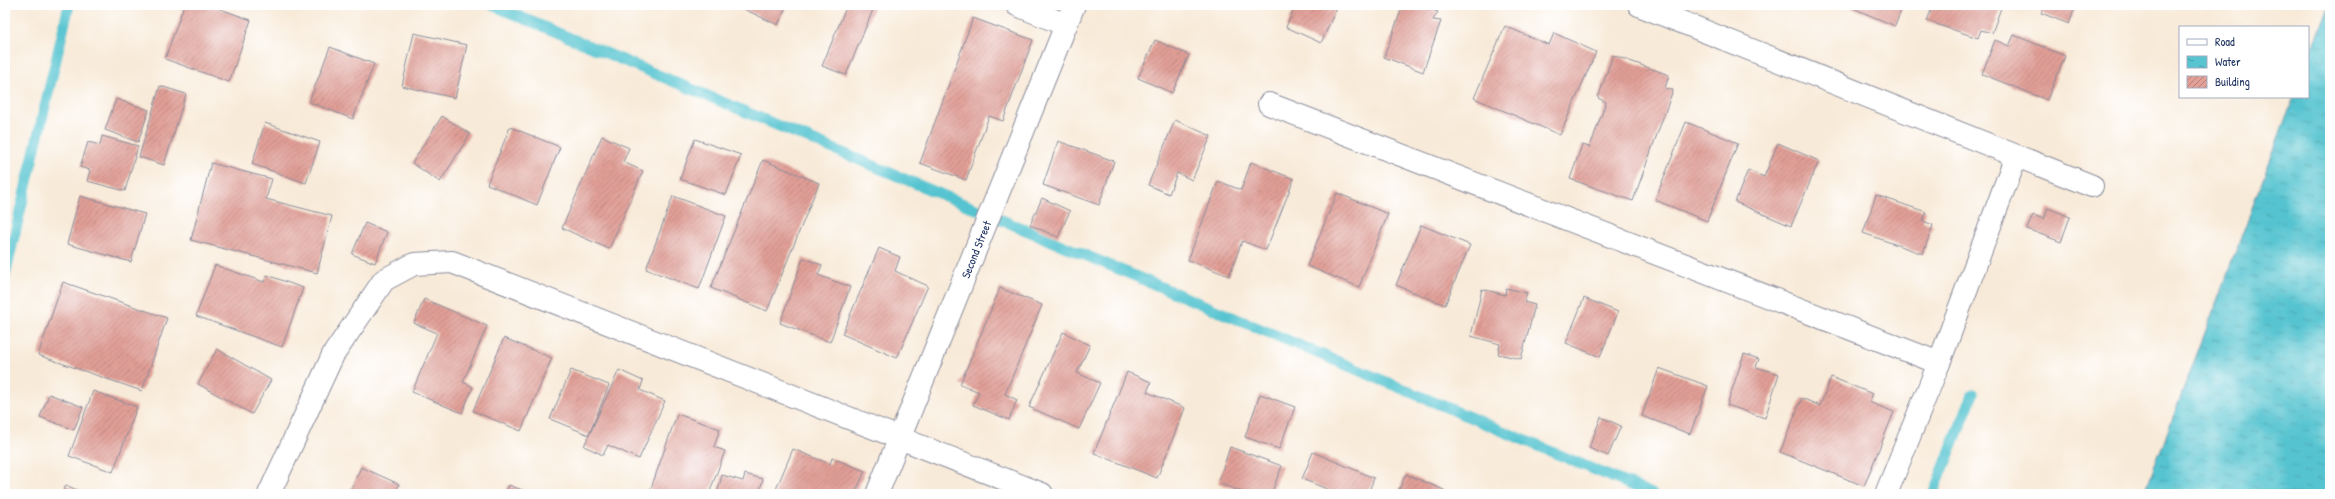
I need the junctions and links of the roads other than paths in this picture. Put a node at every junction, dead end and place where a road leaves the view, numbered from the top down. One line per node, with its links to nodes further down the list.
1 (1017, 5): 4 (street)
2 (1074, 5): 4 (street, Second Street)
3 (1639, 5): 6 (street)
4 (1066, 25): 9 (street, Second Street)
5 (1269, 104): 8 (street)
6 (2016, 156): 7 (street); 8 (street)
7 (2092, 186)
8 (1939, 363): 13 (street)
9 (900, 437): 10 (street); 11 (street, Second Street); 12 (street)
10 (269, 494)
11 (877, 494)
12 (1042, 494)
13 (1886, 494)

